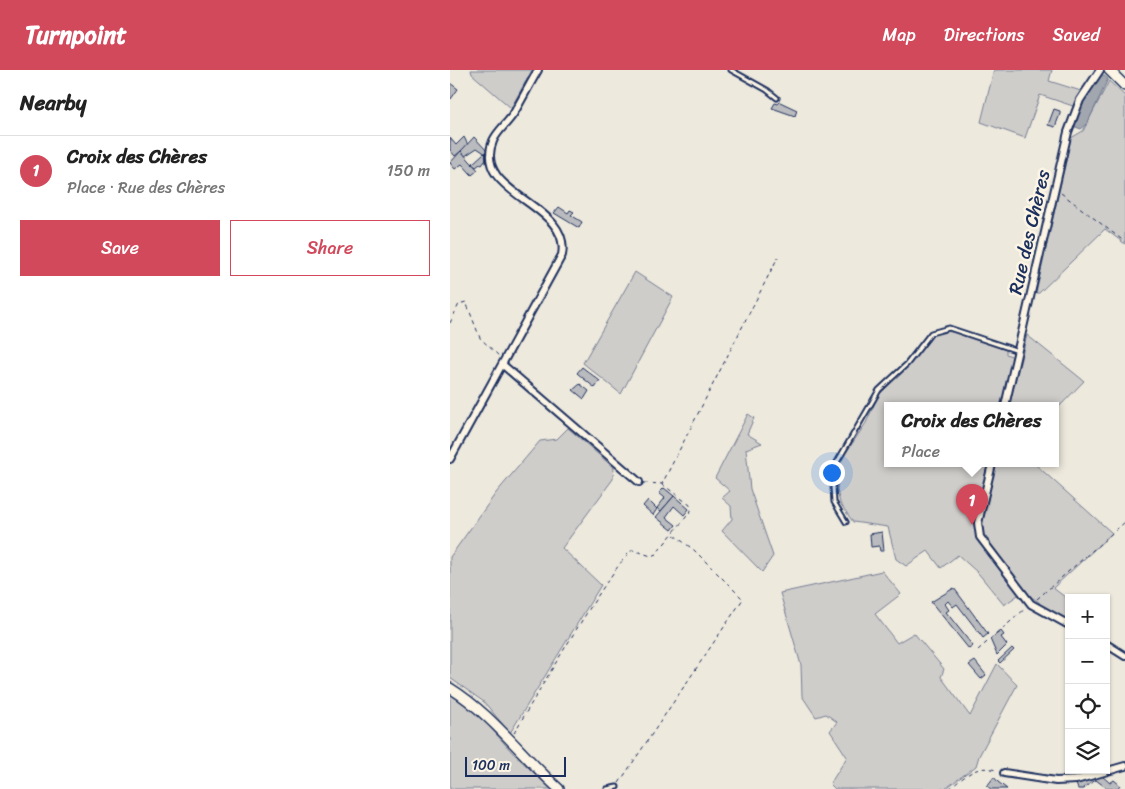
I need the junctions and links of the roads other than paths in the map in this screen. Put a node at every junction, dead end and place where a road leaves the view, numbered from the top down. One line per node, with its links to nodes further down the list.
1 (538, 70): 8 (street)
2 (731, 70): 6 (lane)
3 (1100, 70): 7 (street, Rue des Chères)
4 (1108, 70): 5 (street)
5 (1125, 86)
6 (777, 98)
7 (1018, 351): 9 (street, Rue des Chères); 13 (lane)
8 (504, 362): 10 (street); 12 (street)
9 (1006, 402)
10 (450, 459)
11 (991, 467): 14 (street)
12 (639, 482)
13 (846, 522)
14 (1065, 623)
15 (1110, 647): 16 (street)
16 (1125, 656)
17 (450, 688): 21 (street)
18 (1125, 766): 19 (street)
19 (1004, 773)
20 (617, 787): 22 (lane)
21 (559, 789)
22 (607, 789)

